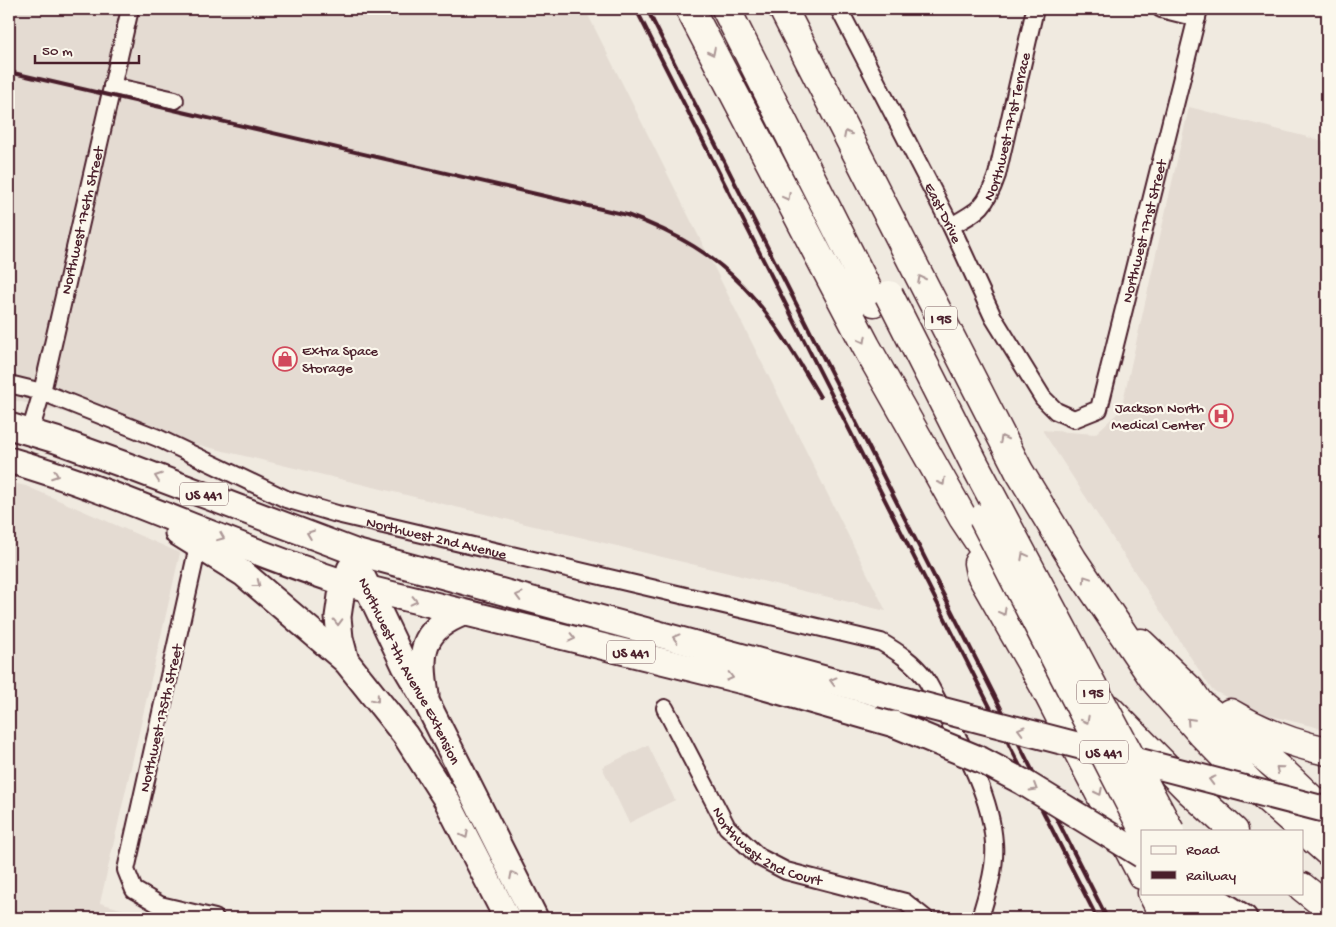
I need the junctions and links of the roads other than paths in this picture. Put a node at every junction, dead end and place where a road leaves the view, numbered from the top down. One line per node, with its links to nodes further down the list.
1 (130, 9): 10 (street, Northwest 176th Street)
2 (690, 9): 20 (highway, I 95, one-way to 20)
3 (726, 9): 13 (highway)
4 (746, 9): 13 (highway)
5 (783, 9): 25 (highway, I 95, one-way to 5)
6 (839, 9): 12 (street, East Drive)
7 (1035, 9): 12 (street, Northwest 171st Terrace)
8 (1161, 9): 9 (street)
9 (1198, 13): 16 (street, Northwest 171st Street)
10 (112, 86): 11 (street); 15 (street, Northwest 176th Street)
11 (175, 100)
12 (951, 226): 16 (street, East Drive)
13 (881, 298): 33 (highway, one-way to 33, bridge); 34 (highway, one-way to 13, bridge)
14 (9, 384): 15 (street, Northwest 2nd Avenue)
15 (42, 392): 17 (street, Northwest 176th Street); 51 (street, Northwest 2nd Avenue)
16 (1056, 411)
17 (19, 429): 22 (main road, US 441, one-way to 17)
18 (9, 460): 19 (main road, US 441, one-way to 19)
19 (127, 502): 21 (main road); 23 (main road, US 441, one-way to 23)
20 (974, 535): 35 (highway, I 95); 40 (highway, one-way to 40)
21 (198, 546): 26 (main road, one-way to 26); 47 (street, Northwest 175th Street)
22 (355, 552): 23 (main road, Northwest 7th Avenue Extension); 31 (main road, US 441, one-way to 22, bridge)
23 (356, 586): 24 (main road, US 441, one-way to 24); 26 (main road, Northwest 7th Avenue Extension, one-way to 26); 28 (main road, Northwest 7th Avenue Extension)
24 (463, 613): 28 (main road); 39 (main road, US 441, one-way to 39, bridge)
25 (1113, 619): 27 (highway); 36 (highway, I 95, one-way to 25)
26 (346, 661): 48 (main road, Northwest 7th Avenue Extension, one-way to 48)
27 (1190, 690): 30 (highway); 32 (highway, one-way to 27)
28 (427, 702): 49 (main road, Northwest 7th Avenue Extension, one-way to 28)
29 (665, 708): 50 (street, Northwest 2nd Court)
30 (1327, 751)
31 (1327, 810)
32 (1327, 814)
33 (1143, 830)
34 (1169, 830)
35 (1233, 830)
36 (1303, 830)
37 (1304, 831): 38 (highway, I 95, one-way to 37)
38 (1327, 851)
39 (1141, 854)
40 (1141, 873)
41 (1304, 889): 46 (highway)
42 (1153, 894): 52 (highway)
43 (1178, 894): 53 (highway)
44 (1204, 894): 54 (highway)
45 (1206, 894): 55 (main road)
46 (1327, 907)
47 (215, 918)
48 (507, 918)
49 (535, 918)
50 (925, 918)
51 (980, 918)
52 (1165, 918)
53 (1190, 918)
54 (1215, 918)
55 (1244, 918)

